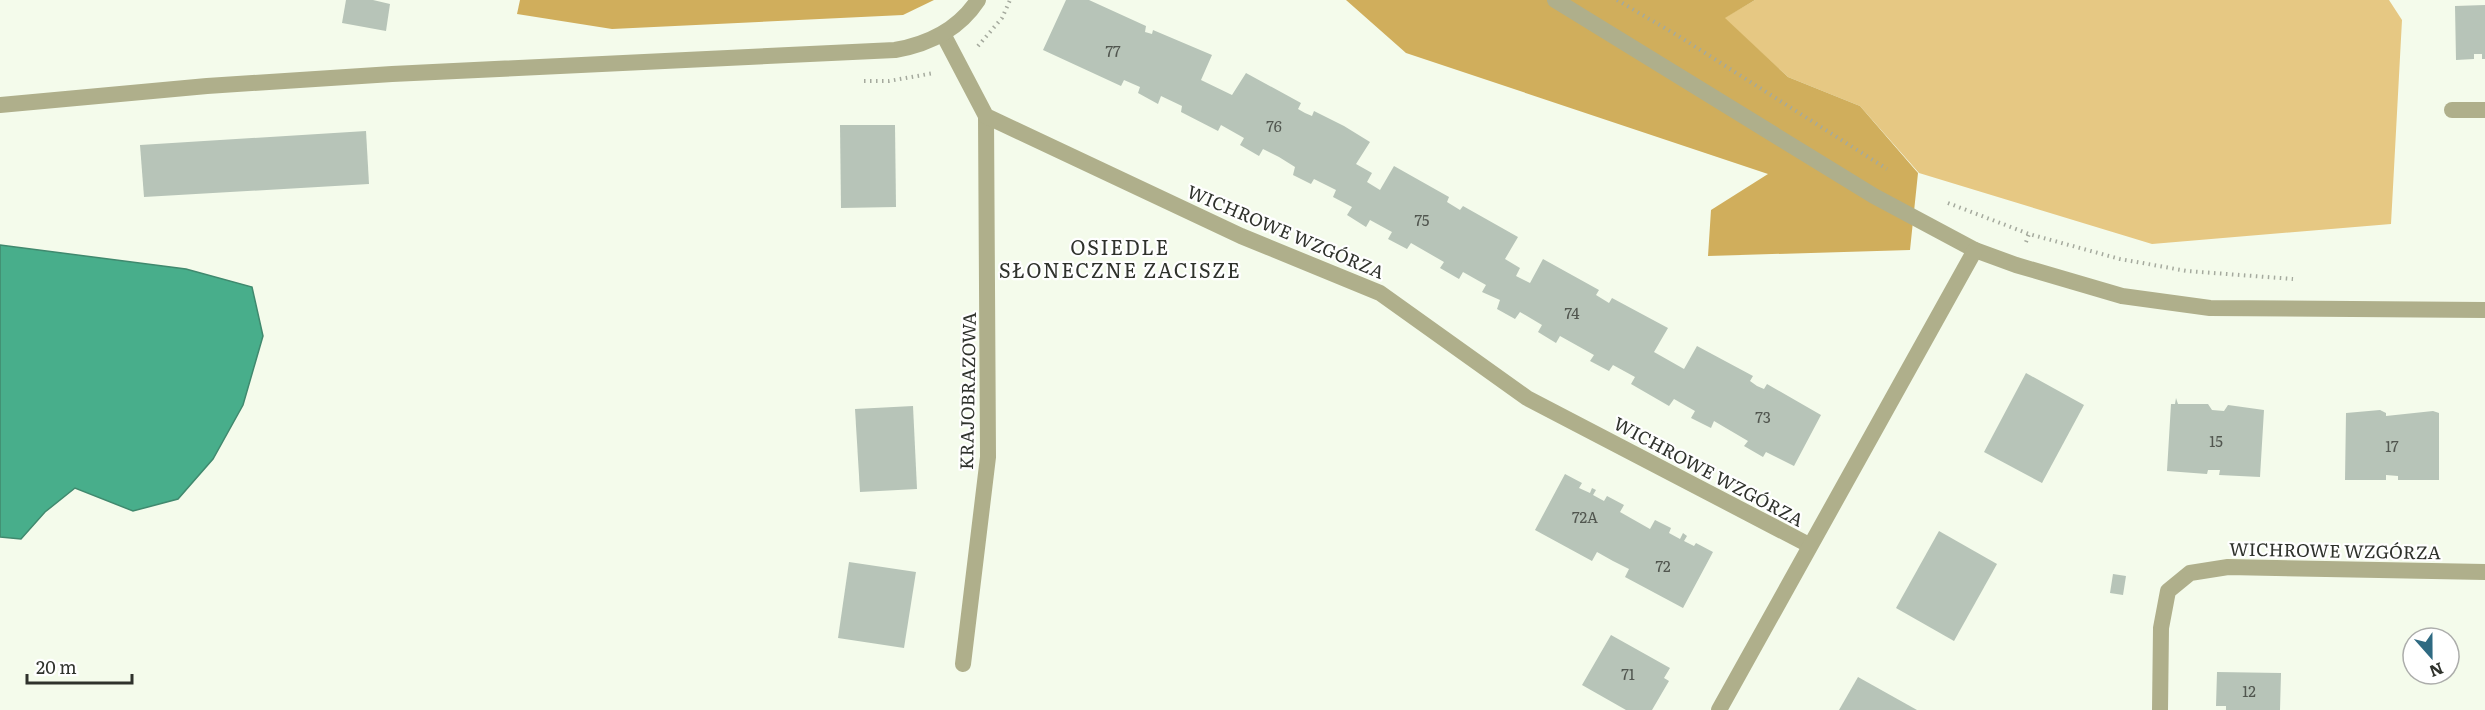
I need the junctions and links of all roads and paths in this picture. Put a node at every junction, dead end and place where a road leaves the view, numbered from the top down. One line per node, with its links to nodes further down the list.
1 (978, 0): 4 (street)
2 (1555, 0): 12 (street)
3 (1617, 0): 9 (path)
4 (943, 34): 5 (street); 8 (street)
5 (0, 105)
6 (2452, 110): 7 (street)
7 (2485, 110)
8 (986, 116): 16 (street, WICHROWE WZGÓRZA); 18 (street, KRAJOBRAZOWA)
9 (1895, 175)
10 (1945, 202): 11 (path)
11 (2029, 234): 13 (path); 14 (path)
12 (1975, 250): 13 (street); 16 (street, WICHROWE WZGÓRZA)
13 (2016, 265): 15 (street)
14 (2301, 280)
15 (2485, 310)
16 (1809, 545): 19 (street, WICHROWE WZGÓRZA)
17 (2485, 572): 20 (street, WICHROWE WZGÓRZA)
18 (963, 664)
19 (1719, 710)
20 (2160, 710)

